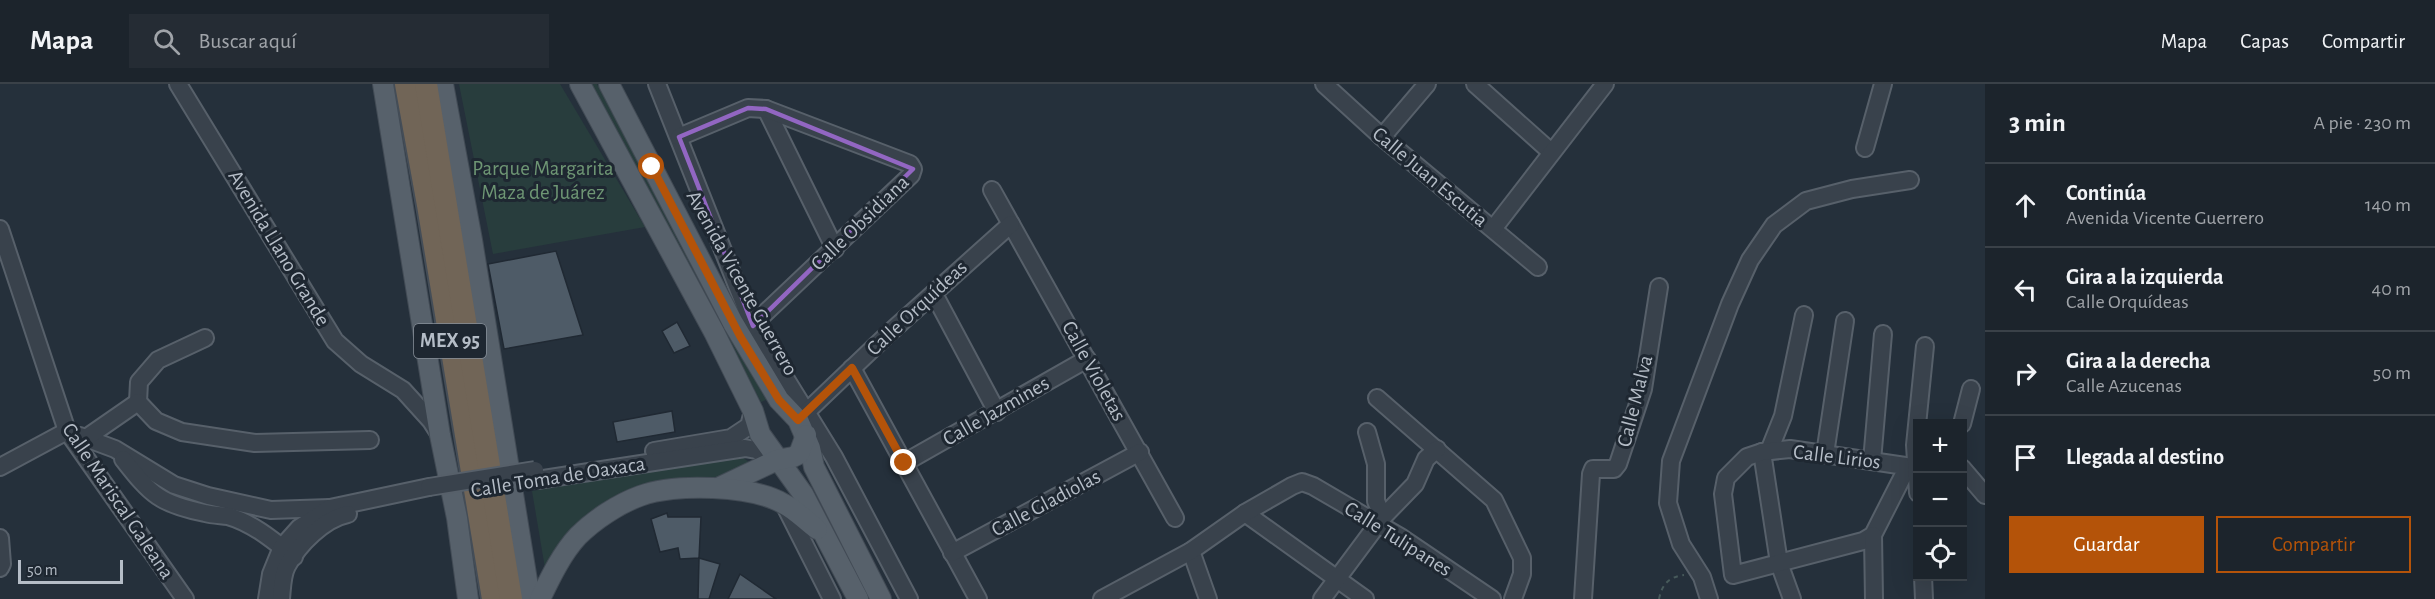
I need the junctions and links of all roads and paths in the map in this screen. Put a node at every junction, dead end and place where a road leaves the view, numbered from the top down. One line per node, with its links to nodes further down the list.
1 (178, 84): 38 (street, Avenida Llano Grande)
2 (383, 84): 36 (main road)
3 (406, 84): 86 (highway, MEX 95)
4 (426, 84): 87 (highway, MEX 95)
5 (443, 84): 88 (main road)
6 (580, 84): 41 (main road)
7 (609, 84): 30 (main road, Avenida Vicente Guerrero)
8 (657, 84): 15 (street)
9 (1324, 84): 16 (street, Calle Juan Escutia)
10 (1427, 84): 16 (street)
11 (1475, 84): 18 (street)
12 (1605, 84): 18 (street)
13 (1883, 84): 17 (street)
14 (766, 109): 15 (street); 24 (street); 24 (street, Calle Obsidiana)
15 (679, 137): 30 (street)
16 (1382, 137): 23 (street, Calle Juan Escutia)
17 (1864, 148)
18 (1551, 152): 23 (street)
19 (1910, 180): 79 (street)
20 (992, 190): 21 (street, Calle Violetas)
21 (1011, 224): 27 (street, Calle Orquídeas); 34 (street, Calle Violetas)
22 (0, 229): 46 (street, Calle Mariscal Galeana)
23 (1493, 230): 25 (street, Calle Juan Escutia)
24 (835, 249): 30 (street, Calle Obsidiana)
25 (1538, 267)
26 (1659, 287): 101 (street, Calle Malva)
27 (933, 294): 35 (street, Calle Orquídeas); 42 (street)
28 (1804, 315): 54 (street)
29 (1845, 321): 55 (street)
30 (746, 331): 45 (main road, Avenida Vicente Guerrero)
31 (1883, 334): 57 (street)
32 (205, 338): 40 (street)
33 (1925, 346): 43 (street)
34 (1087, 359): 42 (street, Calle Jazmines); 53 (street, Calle Violetas)
35 (852, 368): 45 (street, Calle Orquídeas); 58 (street)
36 (432, 380): 38 (street); 48 (main road)
37 (1971, 389): 44 (street)
38 (403, 390): 48 (street, Avenida Llano Grande)
39 (1377, 398): 52 (street)
40 (138, 402): 49 (street); 50 (street)
41 (753, 411): 56 (main road); 63 (street, Calle Toma de Oaxaca)
42 (997, 412): 58 (street, Calle Jazmines)
43 (1918, 419)
44 (1963, 419)
45 (803, 423): 56 (main road); 92 (main road, Avenida Vicente Guerrero); 93 (street)
46 (67, 431): 49 (street, Calle Toma de Oaxaca); 61 (street); 82 (street, Calle Mariscal Galeana)
47 (1367, 432): 70 (street)
48 (440, 435): 85 (main road)
49 (86, 438): 51 (street, Calle Toma de Oaxaca)
50 (370, 440)
51 (115, 449): 67 (street, Calle Toma de Oaxaca); 75 (street)
52 (1437, 450): 70 (street); 100 (street)
53 (1140, 452): 69 (street, Calle Violetas); 76 (street, Calle Gladiolas)
54 (1766, 452): 55 (street, Calle Lirios); 77 (street); 77 (street)
55 (1825, 454): 57 (street, Calle Lirios)
56 (777, 460): 63 (street, Calle Toma de Oaxaca); 64 (main road); 71 (main road)
57 (1872, 461): 59 (street, Calle Lirios)
58 (904, 463): 76 (street)
59 (1913, 464)
60 (1913, 466): 72 (street)
61 (0, 467)
62 (1966, 473): 65 (street)
63 (536, 475): 67 (street, Calle Toma de Oaxaca)
64 (718, 488): 66 (main road); 89 (main road)
65 (1985, 495)
66 (784, 503): 71 (main road); 90 (street)
67 (334, 512): 75 (street, Calle Toma de Oaxaca)
68 (1245, 513): 70 (street, Calle Tulipanes); 74 (street); 80 (street)
69 (1175, 518)
70 (1380, 520): 80 (street); 99 (street, Calle Tulipanes)
71 (822, 533): 91 (main road)
72 (1873, 535): 77 (street); 105 (street)
73 (0, 538): 78 (street)
74 (1191, 551): 95 (street); 96 (street)
75 (288, 552): 83 (street, Calle Toma de Oaxaca); 84 (street, Calle Toma de Oaxaca)
76 (952, 553): 94 (street)
77 (1779, 562): 104 (street)
78 (0, 568)
79 (1702, 577): 102 (path); 103 (street)
80 (1338, 578): 97 (street); 98 (street)
81 (1923, 581): 106 (street)
82 (185, 599)
83 (267, 599)
84 (281, 599)
85 (468, 599)
86 (493, 599)
87 (512, 599)
88 (530, 599)
89 (540, 599)
90 (832, 599)
91 (858, 599)
92 (881, 599)
93 (909, 599)
94 (978, 599)
95 (1102, 599)
96 (1208, 599)
97 (1322, 599)
98 (1365, 599)
99 (1492, 599)
100 (1514, 599)
101 (1583, 599)
102 (1659, 599)
103 (1709, 599)
104 (1792, 599)
105 (1874, 599)
106 (1924, 599)

